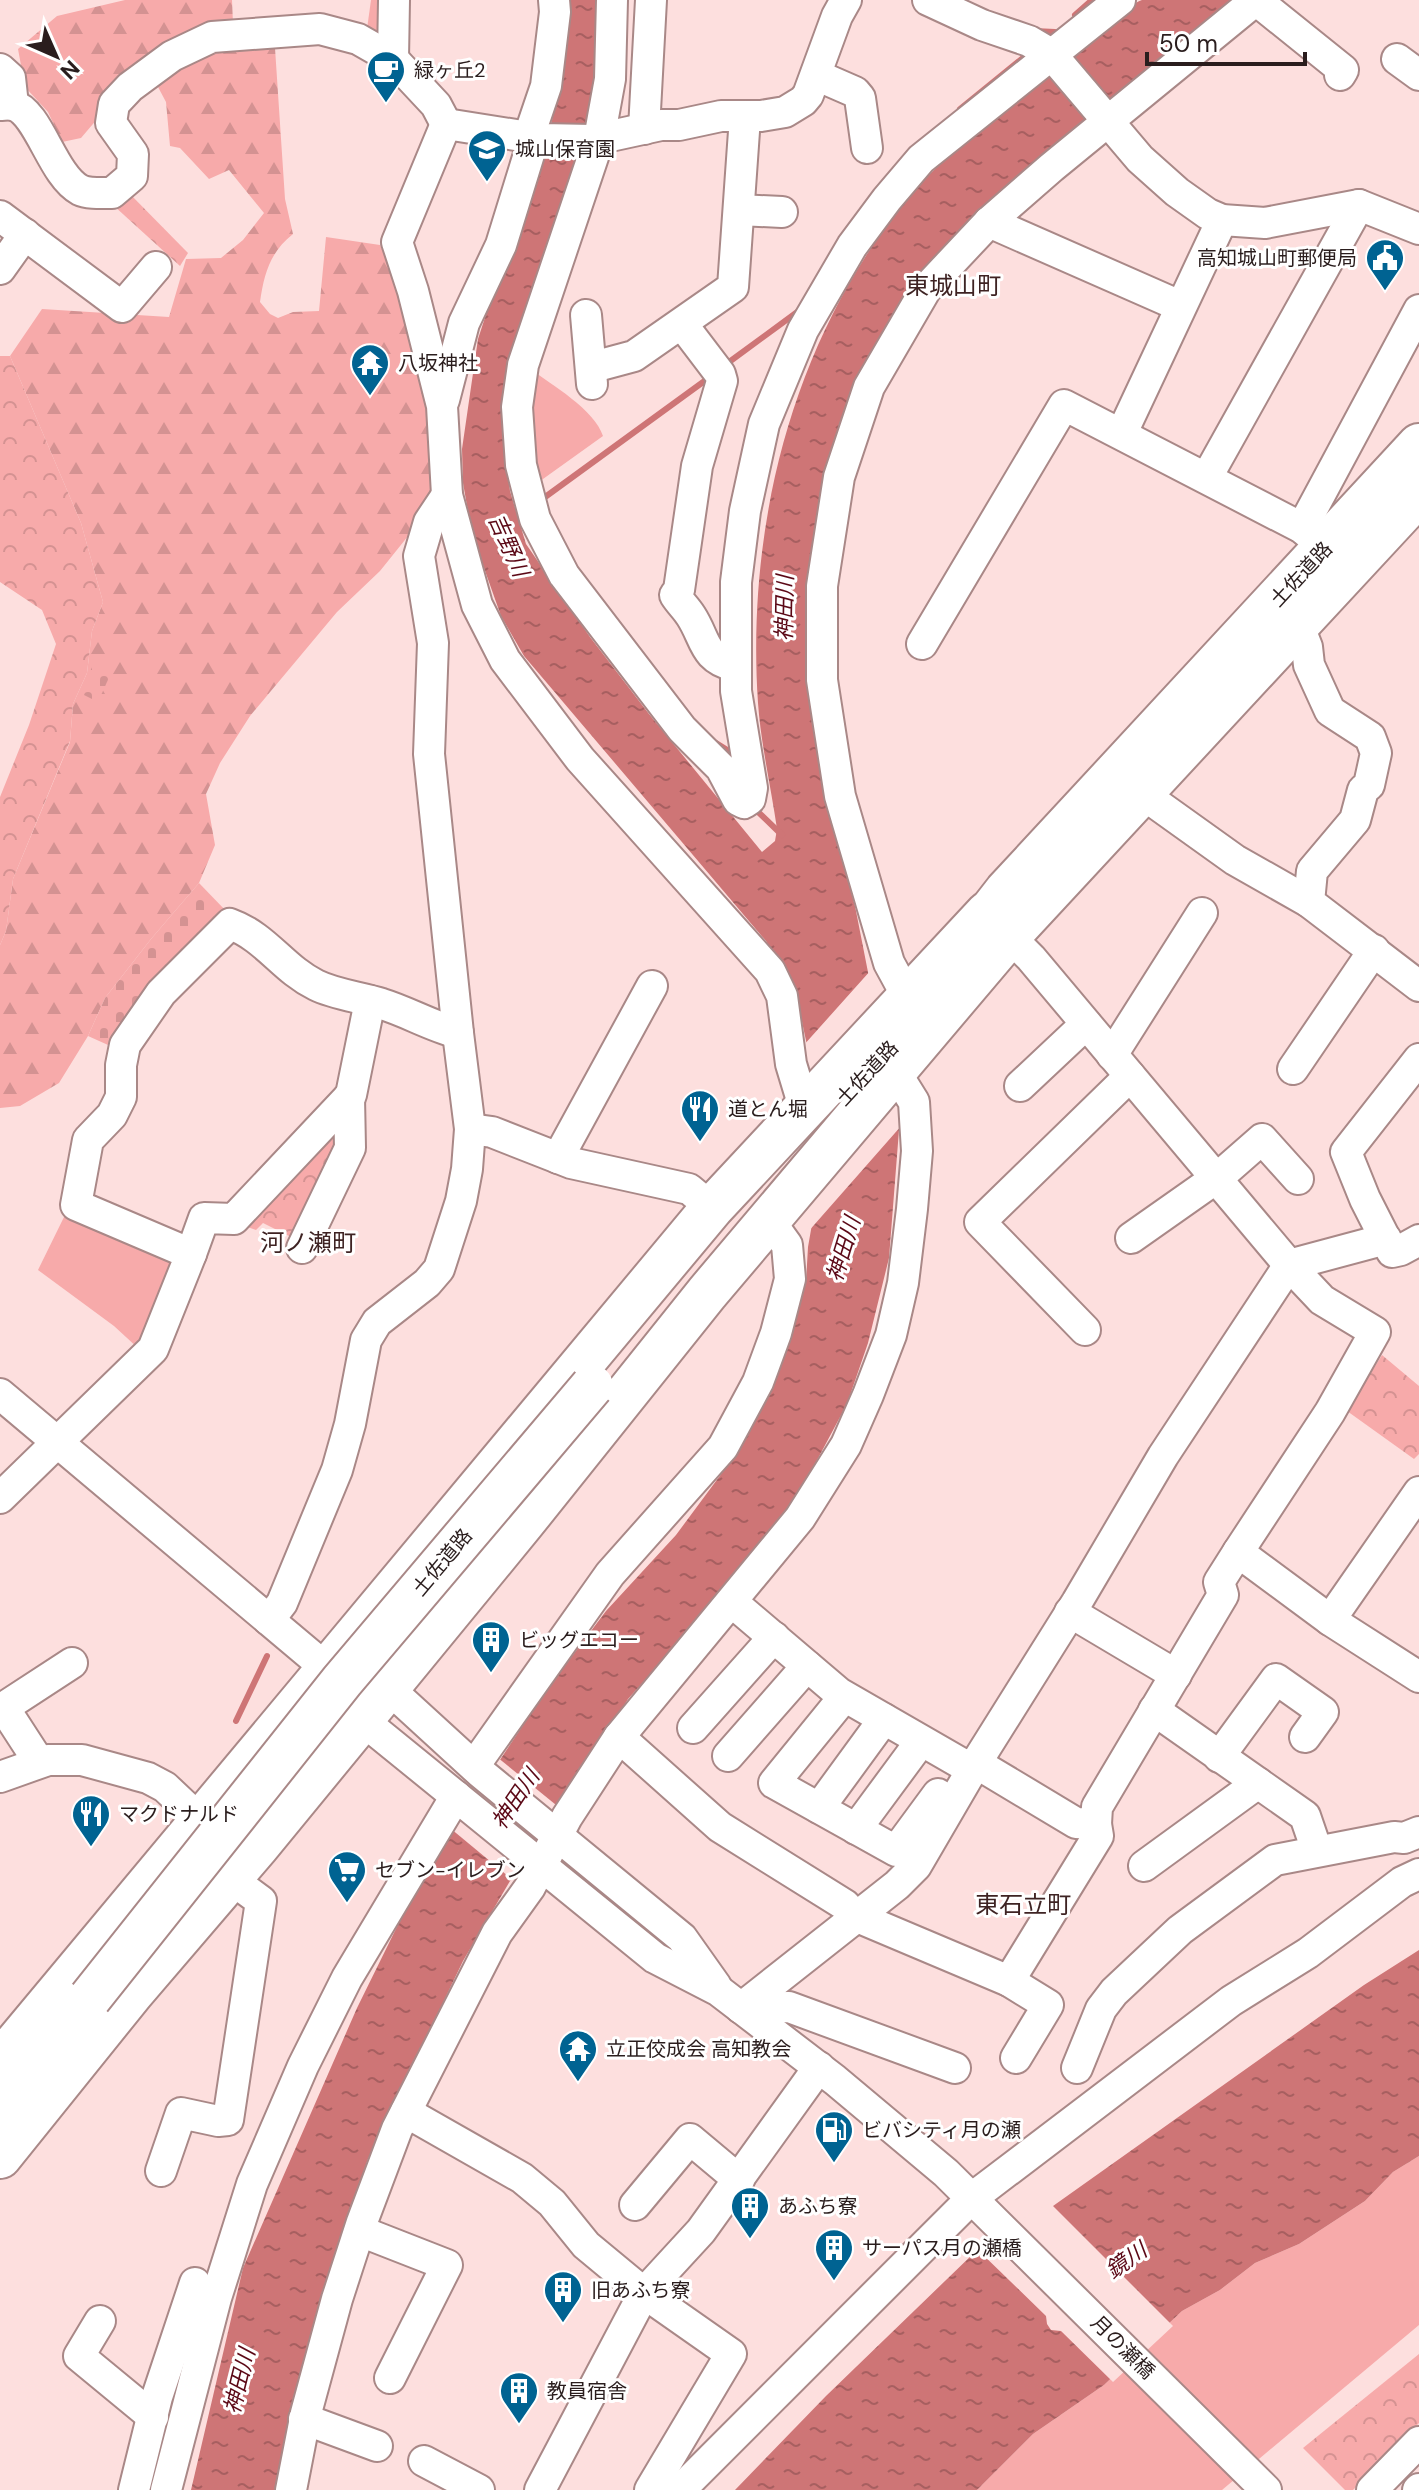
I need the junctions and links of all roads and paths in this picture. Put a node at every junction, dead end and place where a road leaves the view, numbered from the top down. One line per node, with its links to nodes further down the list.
1 (394, 0): 10 (street)
2 (554, 0): 19 (street)
3 (612, 0): 20 (street)
4 (651, 0): 18 (street)
5 (846, 0): 12 (street)
6 (1120, 0): 9 (street)
7 (1256, 0): 13 (street); 16 (street)
8 (941, 3): 9 (street)
9 (1055, 57): 16 (street); 45 (street)
10 (393, 59): 14 (street); 17 (street)
11 (0, 69): 14 (street)
12 (816, 75): 15 (street); 21 (street)
13 (1340, 75)
14 (6, 105)
15 (745, 117): 18 (street); 23 (street)
16 (1105, 118): 26 (street); 27 (street)
17 (446, 124): 19 (street); 36 (street)
18 (644, 129): 20 (street)
19 (535, 138): 20 (street); 36 (street)
20 (596, 140): 45 (street)
21 (867, 148)
22 (1359, 205): 26 (street); 28 (street); 39 (street)
23 (739, 210): 24 (street); 35 (street)
24 (782, 212)
25 (0, 216): 29 (street)
26 (1222, 220): 32 (street)
27 (989, 222): 32 (street); 56 (street)
28 (1419, 229)
29 (25, 234): 30 (street); 31 (street)
30 (156, 267)
31 (0, 269)
32 (1180, 306): 37 (street)
33 (1419, 310): 42 (street)
34 (586, 315): 35 (street)
35 (682, 324): 45 (street)
36 (442, 406): 41 (street)
37 (1122, 433): 39 (street); 44 (street)
38 (1419, 445): 42 (highway, 土佐道路)
39 (1207, 477): 42 (street)
40 (1419, 494): 42 (highway, 土佐道路)
41 (447, 495): 55 (street); 62 (street)
42 (1326, 548): 43 (highway, 土佐道路); 49 (highway, 土佐道路)
43 (1298, 624): 46 (highway, 土佐道路); 47 (street)
44 (922, 644)
45 (735, 666)
46 (1140, 792): 47 (street); 49 (highway, 土佐道路)
47 (1309, 902): 50 (street)
48 (1202, 913): 58 (street)
49 (998, 924): 54 (street); 56 (highway, 土佐道路)
50 (1374, 950): 52 (street); 59 (street)
51 (652, 986): 64 (street)
52 (1419, 986)
53 (370, 1001): 55 (street); 61 (street); 73 (street)
54 (1086, 1024): 58 (street); 60 (street)
55 (458, 1033): 63 (street)
56 (902, 1045): 62 (highway); 67 (highway, 土佐道路); 81 (street)
57 (1419, 1059): 70 (street)
58 (1121, 1066): 65 (street); 75 (street)
59 (1293, 1069)
60 (1020, 1086)
61 (349, 1097): 72 (street); 73 (street)
62 (806, 1105): 68 (highway)
63 (480, 1130): 64 (street); 83 (street)
64 (558, 1158): 68 (street)
65 (1215, 1178): 66 (street); 69 (street); 74 (street)
66 (1298, 1179)
67 (787, 1188): 91 (highway); 105 (street); 131 (highway, 土佐道路, bridge)
68 (712, 1208): 88 (highway)
69 (1131, 1238)
70 (1386, 1239): 71 (street); 74 (street)
71 (1419, 1240)
72 (302, 1248)
73 (191, 1254): 77 (street)
74 (1289, 1265): 80 (street); 82 (street)
75 (1085, 1330)
76 (0, 1394): 77 (street)
77 (59, 1441): 78 (street); 83 (street)
78 (0, 1498)
79 (1406, 1510): 84 (street)
80 (1238, 1552): 84 (street); 89 (street)
81 (739, 1608): 85 (street); 98 (street)
82 (1070, 1612): 89 (street); 104 (street)
83 (269, 1620): 88 (street)
84 (1330, 1620): 90 (street)
85 (774, 1637): 87 (street); 97 (street)
86 (72, 1663): 93 (street)
87 (807, 1666): 92 (street); 101 (street)
88 (326, 1668): 91 (street); 95 (street); 110 (highway)
89 (1176, 1675): 94 (street)
90 (1419, 1677)
91 (387, 1687): 95 (highway); 105 (street)
92 (844, 1697): 96 (street); 109 (street)
93 (2, 1709): 103 (street)
94 (1154, 1710): 102 (street); 111 (street)
95 (361, 1719): 108 (street); 120 (highway)
96 (884, 1719): 100 (street); 109 (street)
97 (693, 1728)
98 (619, 1737): 114 (street); 121 (street)
99 (1305, 1737): 102 (street)
100 (921, 1741): 104 (street); 112 (street)
101 (728, 1756)
102 (1219, 1757): 107 (street)
103 (39, 1762): 106 (street); 110 (street)
104 (968, 1763): 111 (street); 112 (street); 121 (street)
105 (478, 1769): 114 (street)
106 (0, 1777)
107 (1258, 1783): 115 (street); 118 (street)
108 (459, 1798): 117 (street); 149 (street)
109 (819, 1808): 112 (street)
110 (200, 1820): 122 (highway)
111 (1096, 1824): 123 (street)
112 (856, 1829)
113 (1419, 1832): 115 (street)
114 (554, 1833): 117 (street); 125 (street)
115 (1317, 1851): 130 (street)
116 (1419, 1857): 119 (street)
117 (536, 1861): 125 (street); 132 (street)
118 (1144, 1866)
119 (1411, 1878): 136 (street)
120 (231, 1879): 124 (highway); 134 (street)
121 (855, 1916): 123 (street); 125 (street)
122 (87, 1955): 124 (street); 127 (highway)
123 (1009, 1981): 126 (street)
124 (132, 1993): 133 (highway)
125 (730, 1999): 128 (street, 月の瀬橋); 129 (street)
126 (1016, 2058)
127 (0, 2062)
128 (819, 2067): 135 (street); 136 (street, 月の瀬橋)
129 (955, 2068)
130 (1077, 2068)
131 (0, 2109)
132 (406, 2112): 138 (street); 140 (street)
133 (0, 2157)
134 (161, 2171)
135 (739, 2180): 137 (street); 140 (street)
136 (976, 2201): 154 (street); 155 (street, 月の瀬橋)
137 (635, 2205)
138 (360, 2231): 142 (street); 144 (street)
139 (195, 2283): 143 (street)
140 (644, 2293): 152 (street); 153 (street)
141 (100, 2321): 143 (street)
142 (390, 2378)
143 (153, 2417): 148 (street)
144 (304, 2419): 146 (street); 150 (street)
145 (1419, 2442): 156 (street)
146 (377, 2446)
147 (424, 2461): 151 (street)
148 (134, 2490)
149 (166, 2490)
150 (291, 2490)
151 (479, 2490)
152 (540, 2490)
153 (650, 2490)
154 (680, 2490)
155 (1266, 2490)
156 (1372, 2490)

